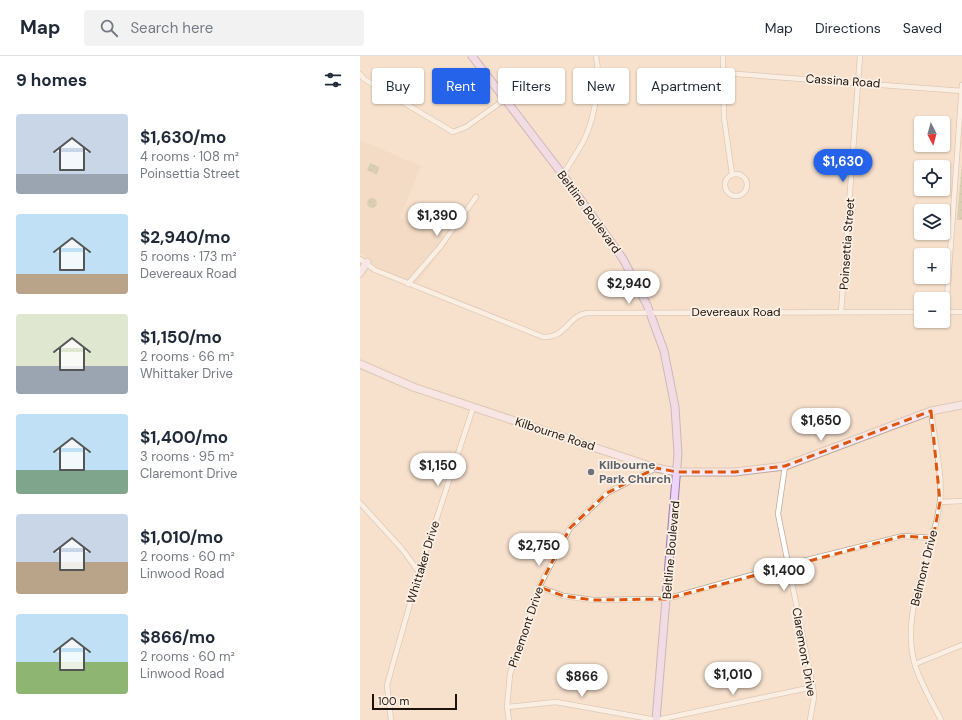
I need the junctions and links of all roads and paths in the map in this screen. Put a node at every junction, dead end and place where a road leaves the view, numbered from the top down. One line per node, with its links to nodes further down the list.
1 (472, 56): 11 (main road, Beltline Boulevard)
2 (596, 56): 16 (street)
3 (723, 56): 5 (street)
4 (860, 56): 8 (street, Poinsettia Street)
5 (723, 68)
6 (360, 74): 12 (street)
7 (735, 74): 8 (street, Cassina Road)
8 (859, 82): 10 (street, Cassina Road); 22 (street, Poinsettia Street)
9 (962, 85): 10 (street)
10 (962, 91): 21 (street)
11 (498, 92)
12 (498, 104)
13 (507, 104): 16 (main road, Beltline Boulevard)
14 (724, 104): 15 (street)
15 (732, 174): 15 (street)
16 (563, 175): 26 (main road, Beltline Boulevard)
17 (476, 197): 20 (street)
18 (363, 261): 19 (street); 20 (street, Devereaux Road)
19 (360, 273)
20 (408, 284): 26 (street, Devereaux Road)
21 (946, 292)
22 (841, 312): 23 (street, Devereaux Road); 26 (street, Devereaux Road)
23 (914, 312)
24 (950, 312): 25 (street)
25 (962, 312)
26 (650, 313): 33 (main road, Beltline Boulevard)
27 (360, 364): 29 (street, Kilbourne Road)
28 (962, 405): 30 (street, Kilbourne Road)
29 (473, 408): 32 (street, Kilbourne Road); 39 (street, Whittaker Drive)
30 (931, 411): 31 (street, Kilbourne Road); 35 (street, Belmont Drive)
31 (785, 466): 33 (street, Kilbourne Road); 38 (street, Claremont Drive)
32 (656, 468): 33 (street, Kilbourne Road); 40 (street, Pinemont Drive)
33 (677, 472): 41 (main road, Beltline Boulevard)
34 (962, 501): 35 (street)
35 (940, 502): 37 (street, Belmont Drive)
36 (360, 503): 39 (street)
37 (933, 538): 38 (street); 43 (street, Belmont Drive)
38 (787, 565): 41 (street); 44 (street, Claremont Drive)
39 (419, 572): 46 (street, Whittaker Drive)
40 (539, 587): 41 (street); 45 (street, Pinemont Drive)
41 (666, 599): 48 (main road, Beltline Boulevard)
42 (962, 645): 43 (street)
43 (915, 664): 50 (street, Belmont Drive)
44 (813, 687): 48 (street); 49 (street, Claremont Drive)
45 (507, 707): 47 (street, Pinemont Drive); 48 (street)
46 (391, 720)
47 (509, 720)
48 (656, 720)
49 (810, 720)
50 (941, 720)

